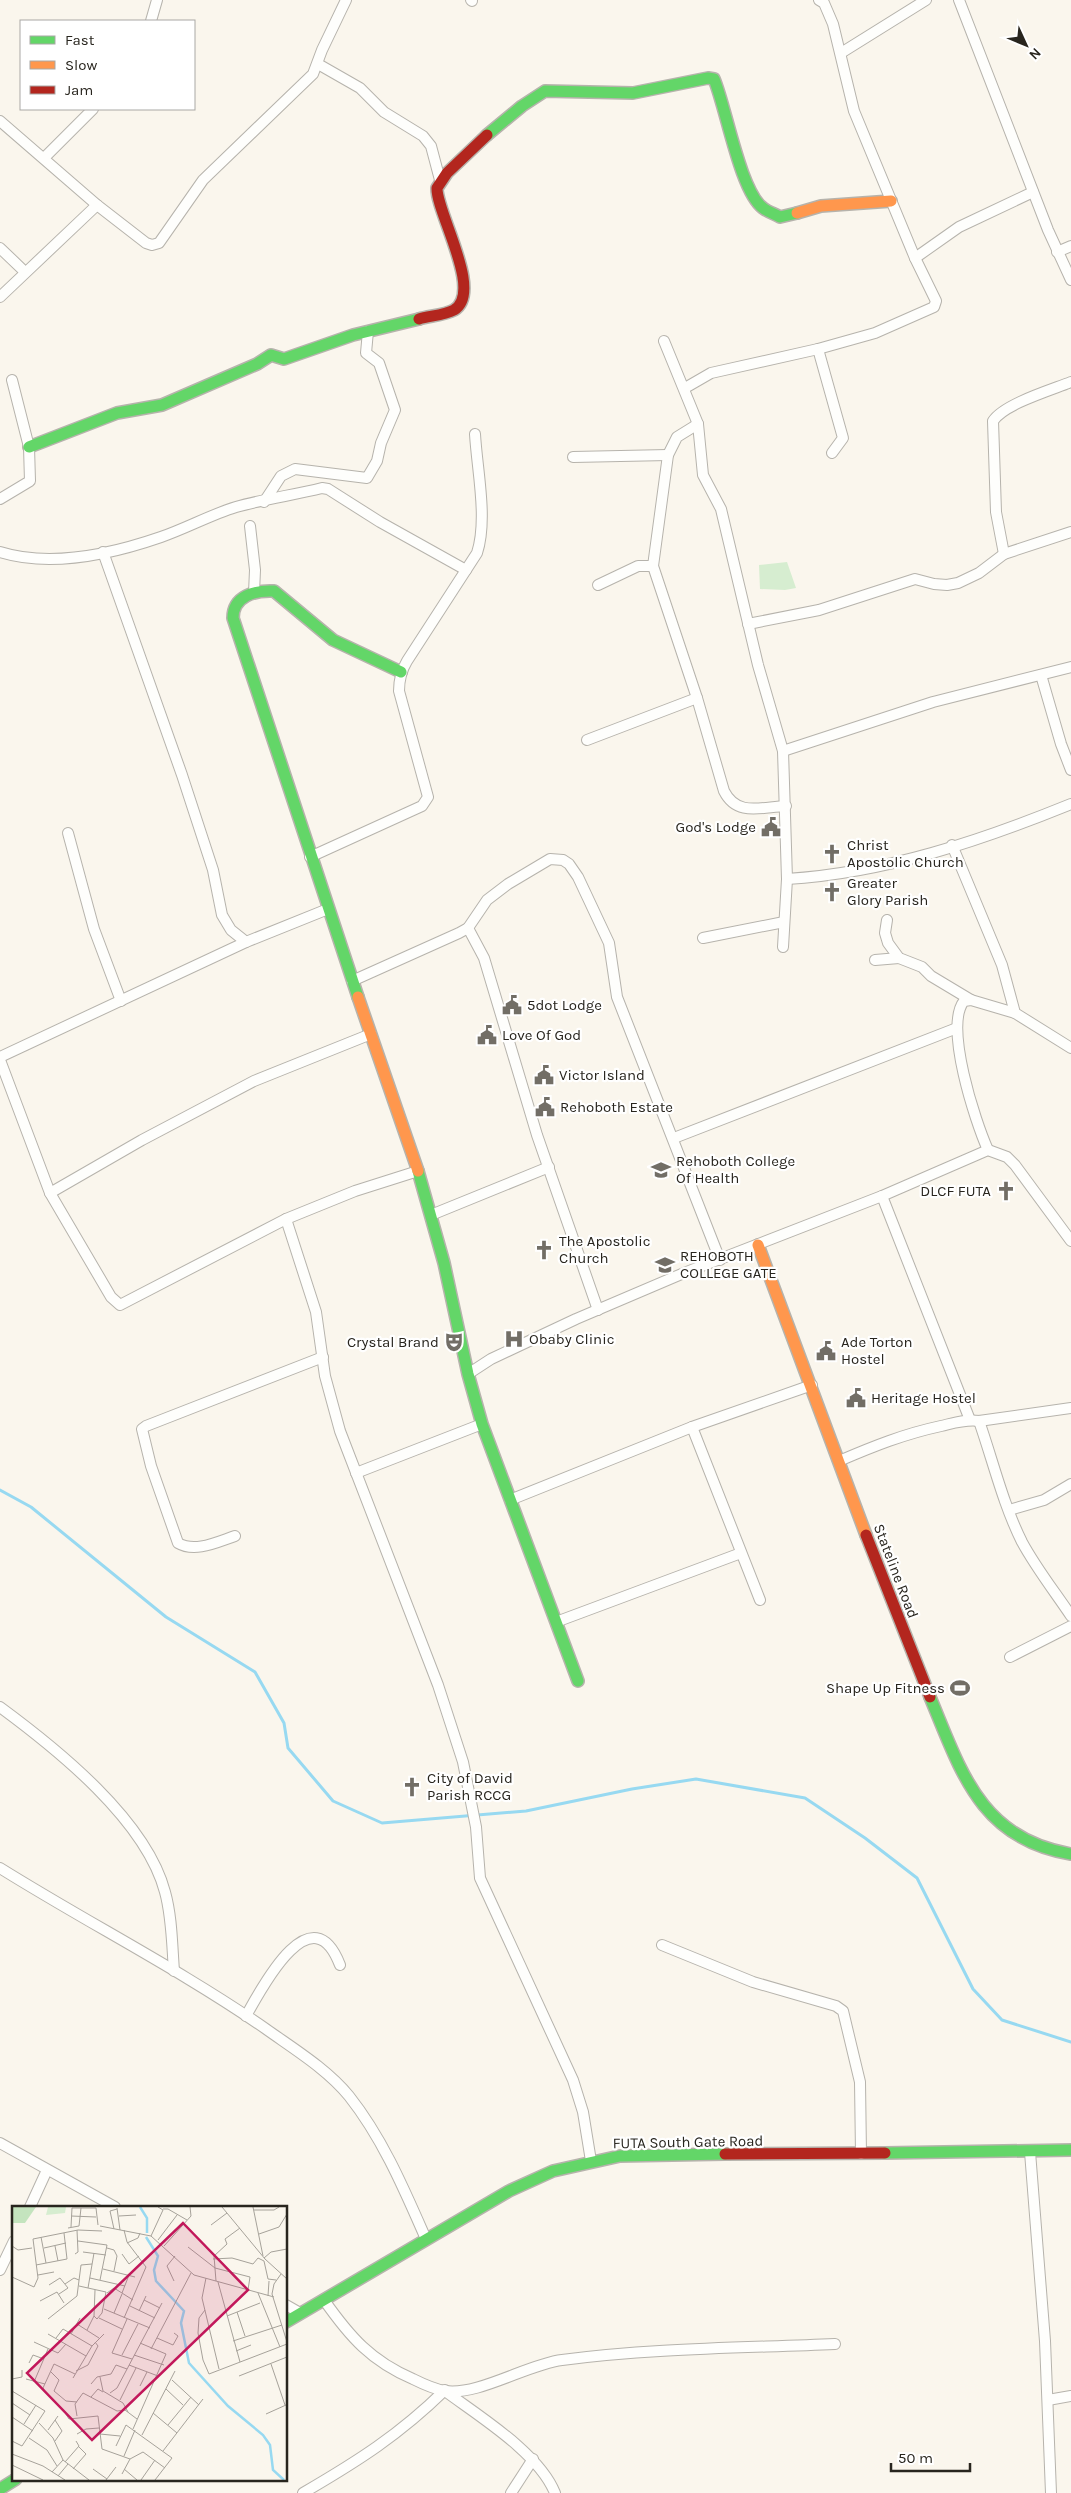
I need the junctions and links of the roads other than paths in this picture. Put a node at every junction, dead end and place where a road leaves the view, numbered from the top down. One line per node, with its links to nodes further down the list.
1 (156, 0): 6 (street)
2 (346, 0): 8 (street)
3 (819, 0): 7 (street)
4 (926, 0): 7 (street)
5 (959, 0): 13 (street)
6 (151, 20)
7 (841, 53): 14 (street)
8 (318, 64): 12 (street); 15 (street)
9 (92, 110): 11 (street)
10 (0, 121): 11 (street)
11 (44, 158): 15 (street)
12 (440, 180): 14 (street); 25 (street)
13 (1033, 192): 18 (street); 19 (street)
14 (891, 201): 19 (street)
15 (97, 205): 22 (street)
16 (1071, 246): 18 (street)
17 (0, 248): 20 (street)
18 (1057, 252): 23 (street)
19 (914, 258): 27 (street)
20 (11, 259): 21 (street); 22 (street)
21 (0, 262)
22 (25, 272): 24 (street)
23 (1071, 280)
24 (0, 297)
25 (368, 331): 33 (street); 38 (street)
26 (664, 341): 30 (street)
27 (818, 349): 30 (street); 34 (street)
28 (12, 380): 33 (street)
29 (1071, 382): 43 (street)
30 (685, 388): 31 (street)
31 (698, 424): 35 (street); 48 (street)
32 (475, 434): 45 (street)
33 (29, 447): 37 (street)
34 (832, 453)
35 (668, 455): 36 (street); 44 (street)
36 (573, 456)
37 (0, 498)
38 (264, 502): 42 (street); 45 (street)
39 (250, 526): 47 (street)
40 (1071, 532): 43 (street)
41 (0, 552): 42 (street)
42 (103, 552): 67 (street)
43 (1004, 554): 48 (street)
44 (653, 566): 46 (street); 52 (street)
45 (466, 570): 50 (street)
46 (598, 585)
47 (254, 593): 50 (street); 60 (street)
48 (748, 624): 54 (street)
49 (1071, 667): 51 (street)
50 (401, 672): 60 (street)
51 (1041, 675): 54 (street); 55 (street)
52 (697, 698): 53 (street); 57 (street)
53 (587, 740)
54 (783, 751): 57 (street)
55 (1071, 770)
56 (1071, 804): 59 (street)
57 (786, 806): 61 (street)
58 (68, 833): 73 (street)
59 (952, 845): 61 (street); 74 (street)
60 (310, 857): 62 (street)
61 (787, 879): 64 (street)
62 (328, 909): 67 (street); 71 (street)
63 (887, 920): 69 (street)
64 (784, 922): 66 (street); 68 (street)
65 (468, 928): 71 (street); 79 (street); 81 (street)
66 (703, 938)
67 (246, 942): 73 (street)
68 (783, 947)
69 (900, 958): 70 (street); 72 (street)
70 (876, 960)
71 (352, 980): 76 (street)
72 (970, 1000): 74 (street); 75 (street)
73 (121, 1001): 78 (street)
74 (1016, 1013): 77 (street)
75 (957, 1028): 79 (street); 80 (street)
76 (372, 1034): 82 (street); 83 (street)
77 (1071, 1048)
78 (0, 1058): 83 (street)
79 (674, 1138): 89 (street)
80 (988, 1150): 84 (street); 87 (street)
81 (548, 1167): 85 (street); 90 (street)
82 (418, 1171): 85 (street); 86 (street)
83 (50, 1193): 86 (street)
84 (882, 1196): 88 (street); 95 (street)
85 (431, 1215): 92 (street)
86 (286, 1219): 91 (street)
87 (1071, 1241)
88 (758, 1245): 89 (street); 93 (street, Stateline Road)
89 (720, 1260): 90 (street)
90 (598, 1310): 92 (street)
91 (323, 1357): 99 (street); 103 (street)
92 (468, 1374): 96 (street)
93 (812, 1385): 97 (street); 98 (street, Stateline Road)
94 (1071, 1408): 95 (street)
95 (974, 1421): 98 (street); 102 (street)
96 (482, 1424): 99 (street); 101 (street)
97 (692, 1427): 101 (street); 104 (street)
98 (839, 1461): 112 (street, Stateline Road)
99 (356, 1473): 122 (street)
100 (1071, 1484): 102 (street)
101 (510, 1500): 107 (street)
102 (1009, 1510): 106 (street)
103 (235, 1536)
104 (741, 1553): 105 (street); 107 (street)
105 (760, 1600)
106 (1071, 1616)
107 (556, 1622): 110 (street)
108 (1071, 1626): 109 (street)
109 (1010, 1657)
110 (578, 1681)
111 (0, 1707): 116 (street)
112 (1071, 1854)
113 (0, 1868): 116 (street)
114 (662, 1945): 121 (street)
115 (340, 1965): 117 (street)
116 (174, 1971): 117 (street)
117 (246, 2016): 126 (street)
118 (0, 2143): 123 (street)
119 (1071, 2150): 120 (street, FUTA South Gate Road)
120 (1030, 2152): 121 (street, FUTA South Gate Road); 136 (street)
121 (861, 2154): 122 (street, FUTA South Gate Road)
122 (591, 2161): 126 (street, FUTA South Gate Road)
123 (47, 2170): 124 (street); 125 (street)
124 (30, 2206)
125 (113, 2206)
126 (426, 2239): 129 (street, FUTA South Gate Road)
127 (12, 2245): 128 (street)
128 (0, 2270)
129 (324, 2300): 131 (street, FUTA South Gate Road); 134 (street)
130 (288, 2306): 131 (street)
131 (300, 2313): 132 (street, FUTA South Gate Road)
132 (288, 2321)
133 (836, 2344): 134 (street)
134 (445, 2390): 137 (street); 140 (street)
135 (1071, 2396): 136 (street)
136 (1048, 2400): 143 (street)
137 (533, 2459): 141 (street); 142 (street)
138 (14, 2480): 139 (street)
139 (0, 2488)
140 (303, 2493)
141 (511, 2493)
142 (555, 2493)
143 (1051, 2493)

